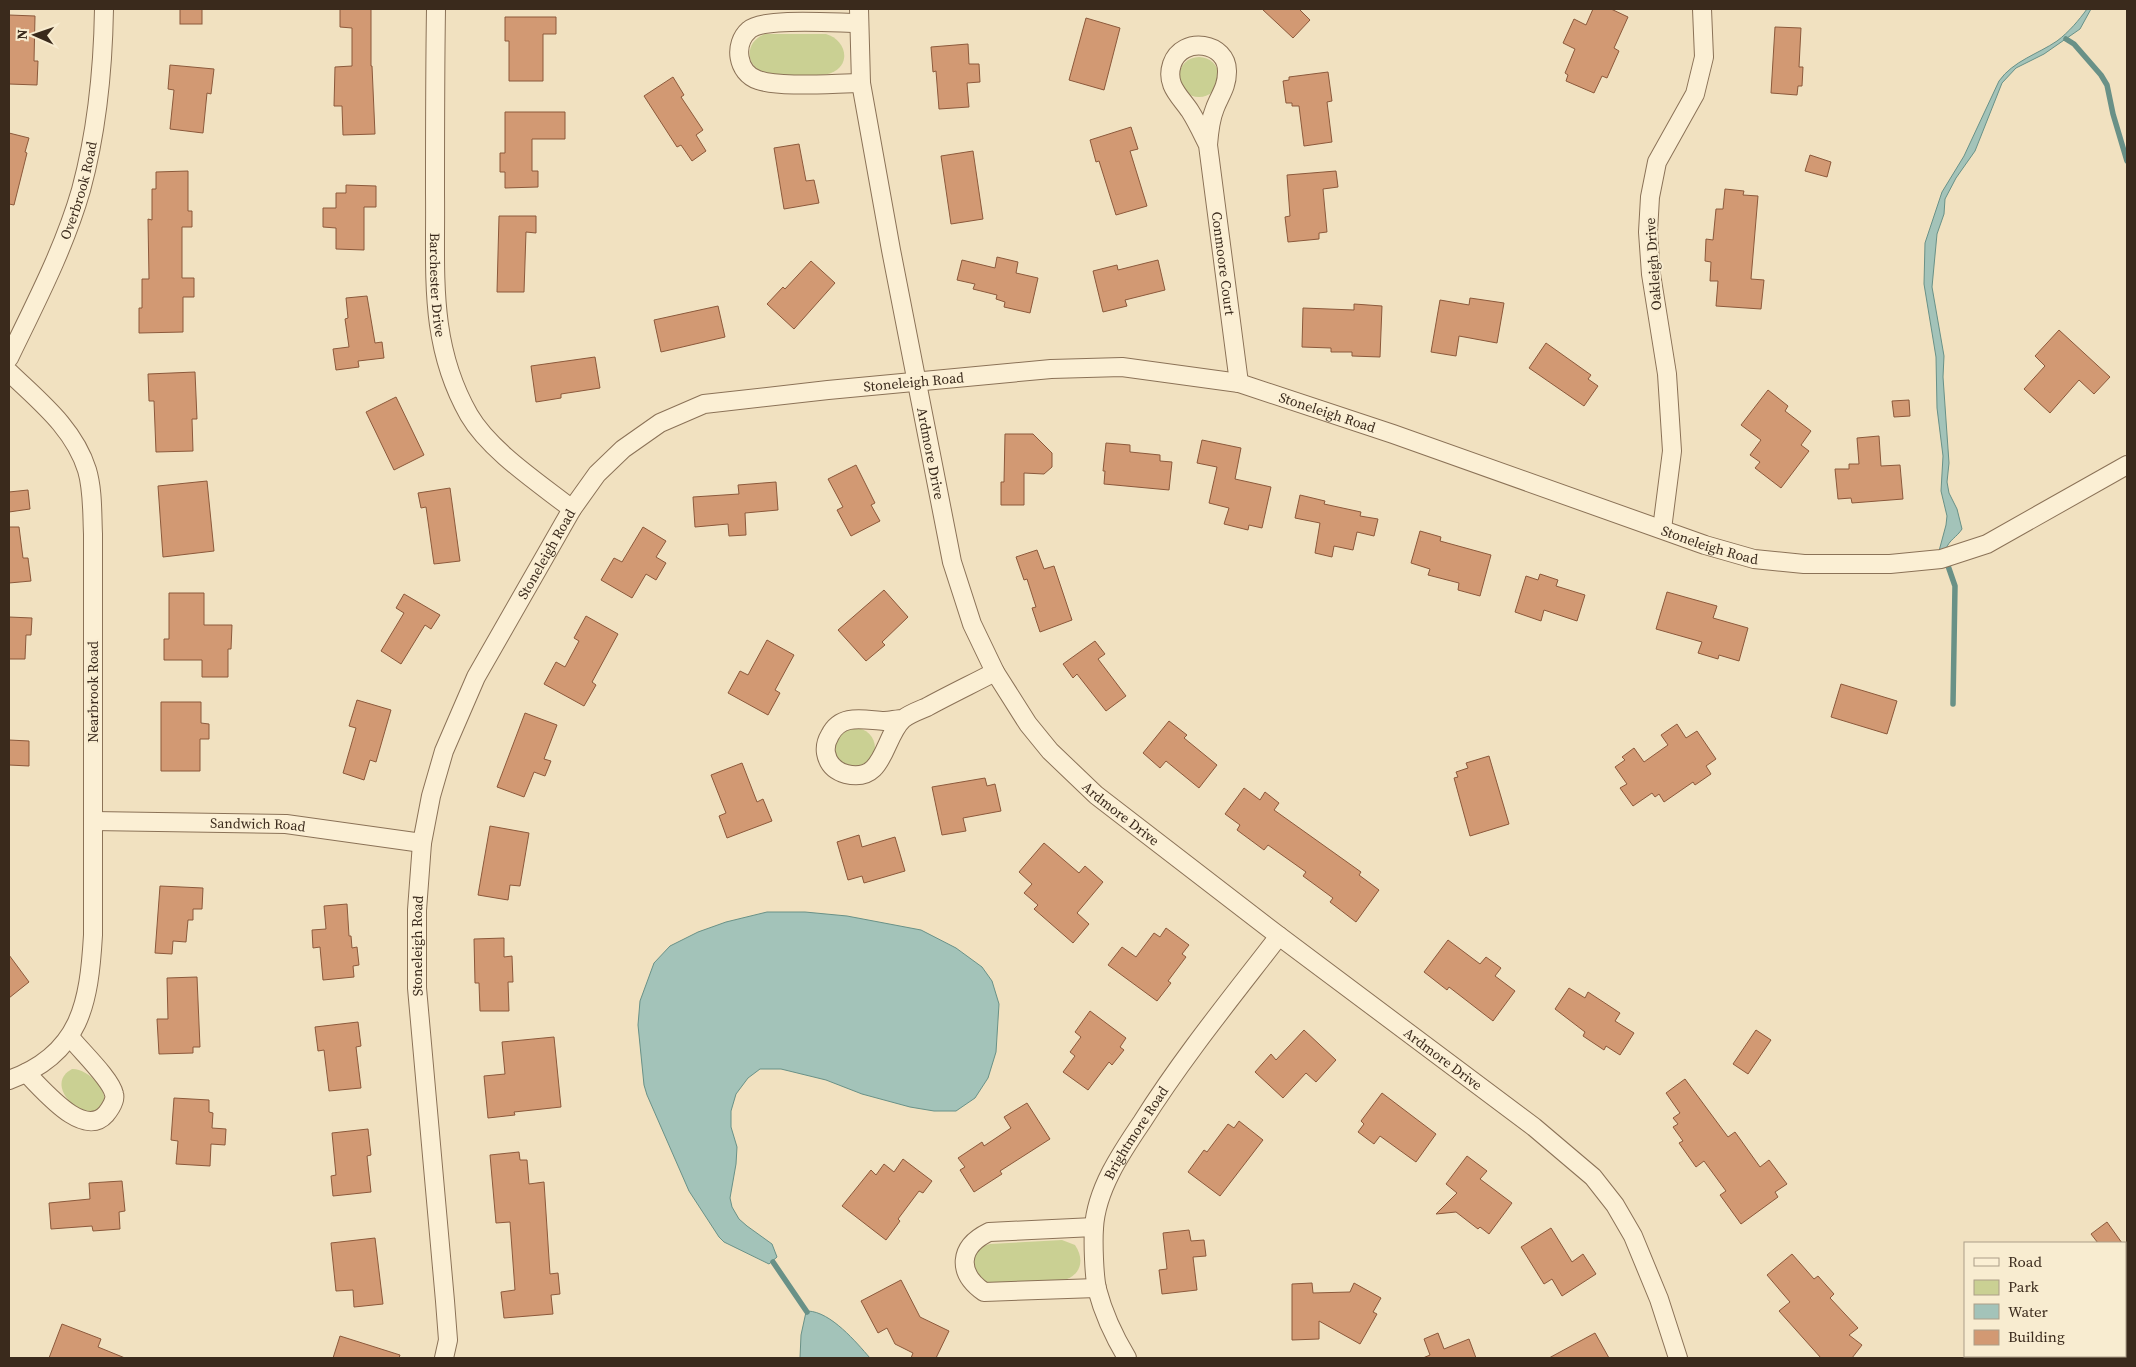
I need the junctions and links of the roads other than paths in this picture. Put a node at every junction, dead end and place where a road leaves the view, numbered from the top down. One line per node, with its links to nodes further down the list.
1 (104, 9): 7 (street, Overbrook Road)
2 (436, 9): 12 (street, Barchester Drive)
3 (1702, 9): 13 (street, Oakleigh Drive)
4 (859, 16): 5 (street, Ardmore Drive); 5 (street, Ardmore Drive)
5 (861, 83): 9 (street, Ardmore Drive)
6 (1208, 145): 6 (street, Conmoore Court); 10 (street, Conmoore Court)
7 (9, 358)
8 (9, 372): 16 (street, Nearbrook Road)
9 (917, 382): 10 (street, Stoneleigh Road); 12 (street, Stoneleigh Road); 14 (street, Ardmore Drive)
10 (1239, 383): 13 (street, Stoneleigh Road)
11 (2127, 465): 13 (street, Stoneleigh Road)
12 (572, 509): 17 (street, Stoneleigh Road)
13 (1662, 529)
14 (994, 672): 15 (street); 18 (street, Ardmore Drive)
15 (903, 719)
16 (93, 821): 17 (street, Sandwich Road); 19 (street, Nearbrook Road)
17 (422, 843): 24 (street, Stoneleigh Road)
18 (1279, 936): 22 (street, Brightmore Road); 26 (street, Ardmore Drive)
19 (70, 1037): 20 (street, Nearbrook Road); 20 (street)
20 (26, 1073): 21 (street, Nearbrook Road)
21 (9, 1080)
22 (1094, 1227): 23 (street, Brightmore Road); 23 (street)
23 (1097, 1288): 25 (street, Brightmore Road)
24 (444, 1358)
25 (1127, 1358)
26 (1678, 1358)

